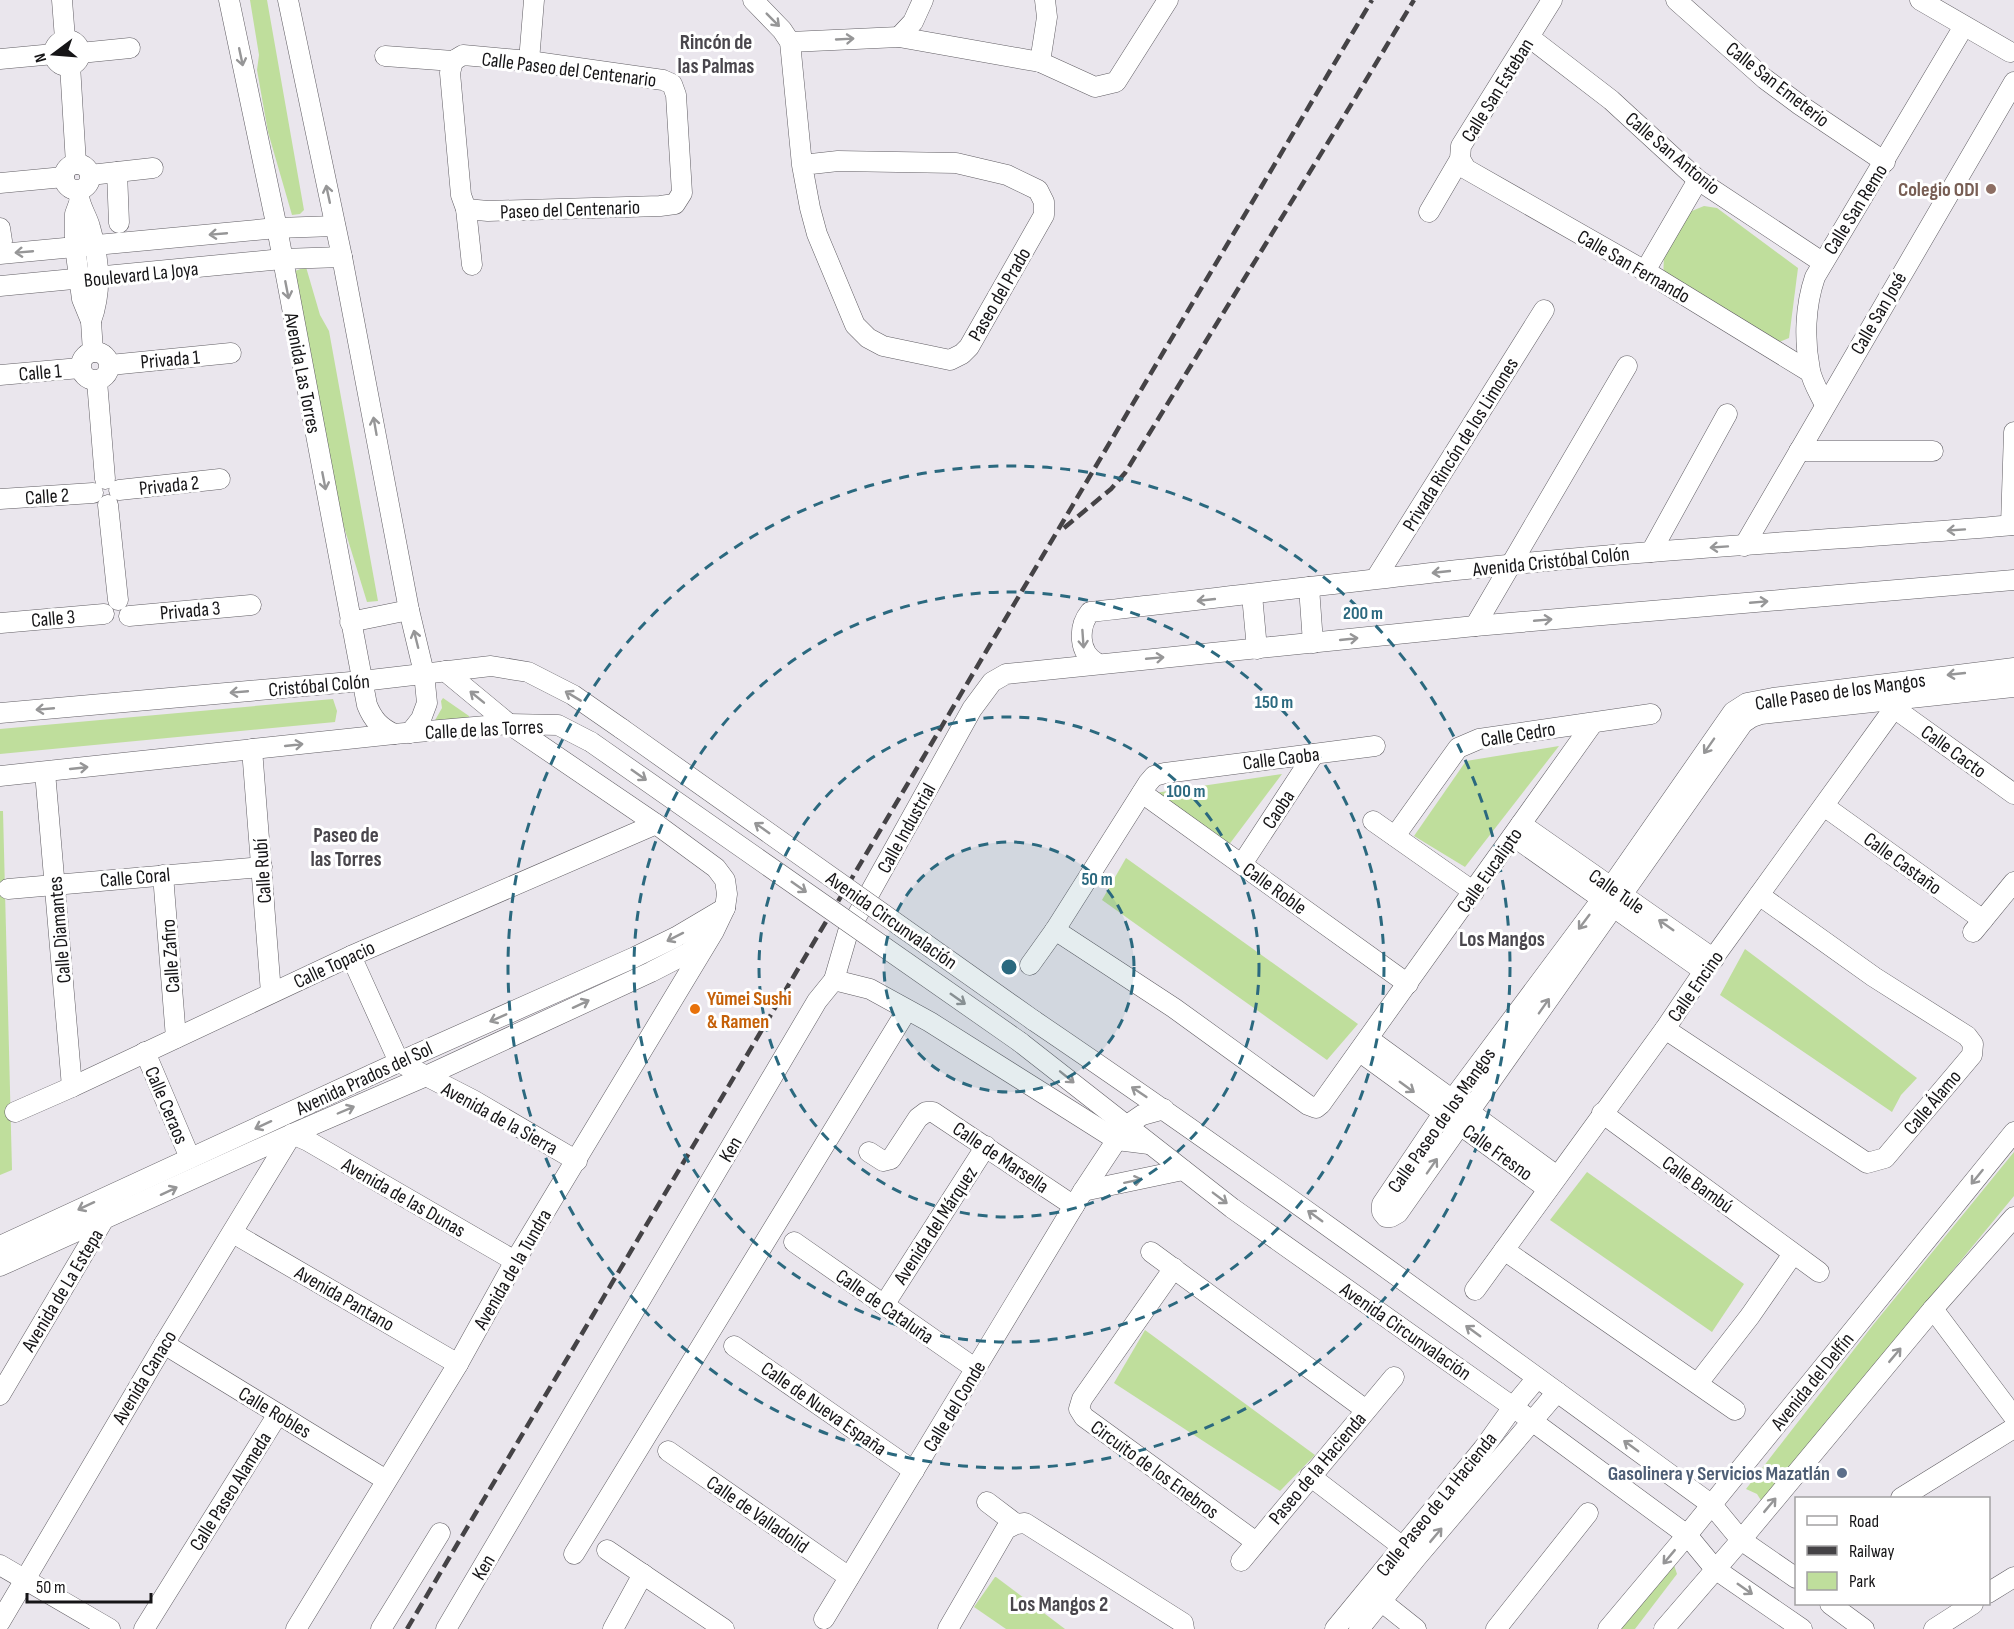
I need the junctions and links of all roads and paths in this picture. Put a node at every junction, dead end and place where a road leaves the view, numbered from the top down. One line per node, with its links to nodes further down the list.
1 (62, 0): 18 (street)
2 (228, 0): 38 (street, Avenida Las Torres, one-way to 38)
3 (288, 0): 37 (street, one-way to 3)
4 (534, 0): 22 (street)
5 (753, 0): 15 (street, one-way to 15)
6 (923, 0): 13 (street)
7 (1045, 0): 23 (street)
8 (1168, 0): 23 (street)
9 (1551, 0): 14 (street, Calle San Esteban)
10 (1676, 0): 26 (street, Calle San Emeterio)
11 (1920, 0): 12 (street)
12 (1964, 26): 17 (street); 26 (street, Calle San Remo)
13 (899, 37): 15 (street, one-way to 13); 23 (street)
14 (1529, 37): 25 (street, Calle San Esteban); 30 (street, Calle San Antonio)
15 (790, 42): 27 (street, Paseo del Prado)
16 (130, 48): 18 (street)
17 (2010, 52)
18 (67, 53): 20 (street); 31 (street)
19 (385, 56): 21 (street, Calle Paseo del Centenario)
20 (0, 59)
21 (453, 61): 22 (street, Calle Paseo del Centenario); 34 (street, Calle Paseo del Centenario)
22 (530, 61): 33 (street, Calle Paseo del Centenario)
23 (1040, 62)
24 (2014, 82): 59 (street, Calle San José)
25 (1460, 159): 35 (street, Calle San Esteban); 45 (street, Calle San Fernando)
26 (1885, 162): 43 (street, Calle San Remo)
27 (802, 165): 27 (street, Paseo del Prado)
28 (153, 168): 29 (street)
29 (117, 172): 31 (street); 36 (street)
30 (1698, 180): 43 (street, Calle San Antonio); 45 (street)
31 (78, 182): 32 (street); 40 (street)
32 (0, 183)
33 (675, 204): 34 (street, Paseo del Centenario)
34 (466, 209): 44 (street, Calle Paseo del Centenario)
35 (1429, 212)
36 (119, 223)
37 (335, 226): 38 (street, Boulevard La Joya); 41 (street)
38 (277, 228): 40 (street, Boulevard La Joya, one-way to 40); 42 (street, Avenida Las Torres)
39 (1, 241): 40 (street, Boulevard La Joya, one-way to 39)
40 (85, 246): 46 (street); 47 (street)
41 (342, 256): 42 (street, Boulevard La Joya); 77 (street, one-way to 41)
42 (282, 260): 46 (street, Boulevard La Joya); 80 (street, Avenida Las Torres, one-way to 80)
43 (1822, 262): 56 (street, Calle San Remo)
44 (472, 265)
45 (1645, 272): 56 (street, Calle San Fernando)
46 (99, 278): 47 (street, Boulevard La Joya); 50 (street)
47 (78, 280): 48 (street, Boulevard La Joya); 50 (street)
48 (0, 286)
49 (1544, 310): 71 (street, Privada Rincón de los Limones)
50 (91, 321): 51 (street)
51 (93, 352): 53 (street); 55 (street)
52 (231, 353): 53 (street, Privada 1)
53 (110, 365): 58 (street)
54 (1627, 366): 70 (street)
55 (81, 368): 57 (street, Calle 1); 58 (street)
56 (1810, 372): 59 (street, Calle San Remo)
57 (0, 375)
58 (97, 381): 65 (street)
59 (1825, 405): 62 (street, Calle San José)
60 (1727, 414): 69 (street)
61 (2014, 432): 67 (street)
62 (1799, 451): 63 (street); 68 (street, Calle San José)
63 (1933, 451)
64 (220, 479): 65 (street, Privada 2)
65 (106, 492): 66 (street, Calle 2); 75 (street)
66 (0, 499)
67 (2012, 525): 68 (street, Avenida Cristóbal Colón, one-way to 68)
68 (1744, 546): 69 (street, Avenida Cristóbal Colón, one-way to 69)
69 (1651, 552): 70 (street, Avenida Cristóbal Colón)
70 (1509, 565): 71 (street, Avenida Cristóbal Colón, one-way to 71); 82 (street)
71 (1376, 578): 73 (street, Avenida Cristóbal Colón)
72 (2014, 580): 82 (street, one-way to 72)
73 (1309, 587): 74 (street, Avenida Cristóbal Colón); 83 (street)
74 (1252, 595): 84 (street); 85 (street, Avenida Cristóbal Colón, one-way to 85)
75 (118, 600): 78 (street); 79 (street)
76 (251, 605): 79 (street, Privada 3)
77 (409, 610): 80 (street); 88 (street, one-way to 77)
78 (104, 614): 79 (street); 81 (street, Calle 3)
79 (129, 616)
80 (350, 622): 90 (street, Avenida Las Torres)
81 (1, 623)
82 (1475, 626): 83 (street, one-way to 82)
83 (1313, 644): 84 (street)
84 (1257, 649): 85 (street, one-way to 84)
85 (1097, 663): 128 (street, Calle Industrial)
86 (2014, 668): 89 (street, Calle Paseo de los Mangos, one-way to 89)
87 (445, 671): 88 (street, Cristóbal Colón); 95 (street, one-way to 87); 97 (street, Cristóbal Colón, one-way to 87)
88 (424, 673): 90 (street, Cristóbal Colón); 98 (street)
89 (1913, 679): 92 (street, Calle Encino); 121 (street, Calle Paseo de los Mangos, one-way to 121)
90 (362, 681): 93 (street, Cristóbal Colón, one-way to 93); 98 (street, Avenida Las Torres)
91 (2014, 687): 92 (street, Calle Paseo de los Mangos)
92 (1898, 703): 107 (street, Calle Cacto); 108 (street, Calle Encino); 121 (street, Calle Paseo de los Mangos)
93 (0, 713)
94 (1651, 714): 96 (street, Calle Cedro)
95 (509, 723): 98 (street, Calle de las Torres); 99 (street, Calle de las Torres); 103 (street)
96 (1593, 723): 111 (street, Calle Eucalipto); 112 (street, Calle Cedro)
97 (622, 729): 139 (street, Avenida Circunvalación, one-way to 97, bridge)
98 (402, 733): 101 (street, one-way to 98)
99 (587, 740): 103 (street); 145 (street, Avenida Circunvalación, one-way to 145, bridge)
100 (1375, 746): 102 (street, Calle Caoba)
101 (252, 749): 104 (street, one-way to 101); 114 (street, Calle Rubí)
102 (1314, 754): 106 (street, Calle Caoba); 113 (street, Caoba)
103 (574, 768): 110 (street)
104 (45, 772): 105 (street); 117 (street, Calle Diamantes)
105 (0, 776)
106 (1142, 793): 113 (street, Calle Roble); 123 (street, Calle Caoba)
107 (2014, 794)
108 (1824, 806): 116 (street, Calle Castaño); 120 (street, Calle Encino)
109 (1374, 821): 112 (street)
110 (656, 824): 122 (street); 125 (street, Calle Topacio)
111 (1517, 830): 119 (street, Calle Eucalipto); 121 (street, Calle Tule)
112 (1395, 836): 119 (street)
113 (1242, 864): 129 (street, Calle Roble)
114 (262, 867): 115 (street, Calle Coral); 130 (street, Calle Rubí)
115 (163, 875): 117 (street, Calle Coral); 133 (street, Calle Zafiro)
116 (2014, 882)
117 (56, 885): 118 (street, Calle Coral); 138 (street, Calle Diamantes)
118 (8, 889)
119 (1473, 892): 129 (street, Calle Eucalipto)
120 (1759, 895): 127 (street, Calle Encino); 132 (street, Calle Álamo)
121 (1612, 897): 127 (street, Calle Tule); 141 (street, Calle Paseo de los Mangos)
122 (725, 908): 124 (street, Avenida de la Tundra); 136 (street, Avenida Prados del Sol, one-way to 136)
123 (1055, 930): 126 (street, Calle Caoba); 134 (street, Calle Eucalipto)
124 (714, 931): 137 (street, Avenida Prados del Sol, one-way to 124); 150 (street, Avenida de la Tundra)
125 (351, 956): 130 (street, Calle Topacio); 136 (street)
126 (1030, 965)
127 (1709, 965): 132 (street, Calle Encino)
128 (834, 980): 131 (street); 223 (street, Ken)
129 (1408, 984): 134 (street, Calle Eucalipto)
130 (271, 993): 133 (street, Calle Topacio)
131 (907, 1010): 145 (street); 203 (street)
132 (1665, 1029): 142 (street, Calle Encino)
133 (176, 1038): 135 (street, Calle Topacio)
134 (1364, 1046): 141 (street, Calle Fresno)
135 (145, 1052): 138 (street, Calle Topacio); 149 (street, Calle Ceraos)
136 (399, 1062): 137 (street, Avenida de la Sierra); 143 (street, Avenida Prados del Sol)
137 (426, 1076): 146 (street, Avenida Prados del Sol, one-way to 137); 150 (street, Avenida de la Sierra)
138 (72, 1087): 140 (street, Calle Topacio)
139 (1164, 1109): 145 (street); 175 (street, Avenida Circunvalación, one-way to 139)
140 (15, 1112)
141 (1457, 1113): 141 (street, Calle Paseo de los Mangos, one-way to 141); 152 (street, Calle Fresno)
142 (1602, 1113): 152 (street, Calle Encino); 162 (street, Calle Bambú)
143 (286, 1114): 146 (street); 149 (street, Avenida Prados del Sol, one-way to 149)
144 (2014, 1132): 194 (street, Avenida del Delfín, one-way to 194)
145 (1121, 1133): 151 (street, Avenida Circunvalación); 154 (street)
146 (292, 1134): 156 (street, Avenida Prados del Sol, one-way to 146); 157 (street, Avenida Canaco); 163 (street, Avenida de las Dunas)
147 (986, 1146): 148 (street, Calle de Marsella); 154 (street, Calle de Marsella); 168 (street, Avenida del Márquez)
148 (869, 1152)
149 (190, 1158): 153 (street, Avenida Prados del Sol)
150 (577, 1161): 163 (street, Avenida de la Tundra)
151 (1183, 1170): 154 (street, one-way to 151); 179 (street, Avenida Circunvalación, one-way to 179)
152 (1553, 1182): 160 (street, Calle Encino)
153 (127, 1187): 156 (street, Avenida de La Estepa); 159 (street, Avenida Prados del Sol, one-way to 159)
154 (1078, 1199): 173 (street, Calle del Conde)
155 (2014, 1217): 169 (street)
156 (104, 1220): 164 (street, Avenida Prados del Sol); 178 (street, Avenida de La Estepa)
157 (233, 1233): 170 (street, Avenida Canaco); 172 (street, Avenida Pantano)
158 (794, 1242): 168 (street, Calle de Cataluña)
159 (0, 1246)
160 (1504, 1250): 167 (street, Calle Encino); 176 (street)
161 (1151, 1252): 165 (street)
162 (1793, 1254): 166 (street, Calle Bambú); 176 (street)
163 (515, 1261): 172 (street, Avenida de la Tundra)
164 (0, 1266)
165 (1174, 1268): 180 (street); 200 (street, Circuito de los Enebros)
166 (1819, 1272)
167 (1475, 1290)
168 (884, 1305): 173 (street, Calle de Cataluña)
169 (1933, 1309): 183 (street); 191 (street, one-way to 169)
170 (164, 1344): 182 (street, Calle Robles); 211 (street, Avenida Canaco)
171 (734, 1346): 188 (street, Calle de Nueva España)
172 (458, 1364): 190 (street, Avenida de la Tundra)
173 (976, 1369): 188 (street, Calle del Conde)
174 (1394, 1377): 180 (street, Paseo de la Hacienda)
175 (1537, 1378): 177 (street, Avenida Circunvalación); 179 (street, Calle Paseo de La Hacienda)
176 (1698, 1383): 181 (street)
177 (1557, 1392): 184 (street, Calle Paseo de La Hacienda); 194 (street, Avenida Circunvalación, one-way to 177)
178 (0, 1395)
179 (1513, 1407): 184 (street, Avenida Circunvalación); 187 (street, Calle Paseo de La Hacienda)
180 (1366, 1410): 189 (street, Paseo de la Hacienda)
181 (1735, 1410)
182 (278, 1414): 190 (street, Calle Robles); 220 (street, Calle Paseo Alameda)
183 (2014, 1417)
184 (1533, 1422): 187 (street, Calle Paseo de La Hacienda); 198 (street, Avenida Circunvalación)
185 (2014, 1428): 192 (street)
186 (668, 1451): 209 (street, Calle de Valladolid)
187 (1491, 1455): 202 (street, Calle Paseo de La Hacienda)
188 (914, 1471): 209 (street, Calle del Conde)
189 (1310, 1476): 200 (street, Paseo de la Hacienda); 202 (street)
190 (386, 1480): 221 (street, Avenida de la Tundra)
191 (1793, 1492): 199 (street, one-way to 191)
192 (1903, 1497)
193 (987, 1502): 196 (street)
194 (1712, 1505): 198 (street, Avenida del Delfín); 199 (street, Avenida Circunvalación)
195 (1588, 1514): 231 (street)
196 (1016, 1524): 226 (street); 227 (street)
197 (440, 1533): 222 (street)
198 (1688, 1535): 206 (street, Avenida Circunvalación); 232 (street, Avenida del Delfín, one-way to 232)
199 (1741, 1540): 206 (street); 207 (street, Avenida Circunvalación)
200 (1256, 1542): 204 (street, Paseo de la Hacienda)
201 (607, 1550): 208 (street)
202 (1409, 1552): 213 (street, Calle Paseo de La Hacienda)
203 (574, 1554)
204 (1241, 1561)
205 (0, 1565): 211 (street)
206 (1715, 1569): 218 (street); 233 (street, Avenida Circunvalación, one-way to 233)
207 (1793, 1571)
208 (644, 1574): 224 (street); 225 (street)
209 (849, 1577): 216 (street, Calle del Conde)
210 (2014, 1577): 212 (street)
211 (24, 1579): 217 (street, Avenida Canaco); 219 (street)
212 (1990, 1592)
213 (1375, 1596): 228 (street, Calle Paseo de La Hacienda); 229 (street, Calle Paseo de La Hacienda); 230 (street)
214 (1831, 1605): 234 (street)
215 (1971, 1605): 235 (street)
216 (824, 1619)
217 (0, 1623)
218 (1667, 1628)
219 (110, 1629)
220 (144, 1629)
221 (296, 1629)
222 (381, 1629)
223 (446, 1629)
224 (613, 1629)
225 (724, 1629)
226 (948, 1629)
227 (1185, 1629)
228 (1335, 1629)
229 (1359, 1629)
230 (1416, 1629)
231 (1496, 1629)
232 (1608, 1629)
233 (1802, 1629)
234 (1864, 1629)
235 (1934, 1629)

